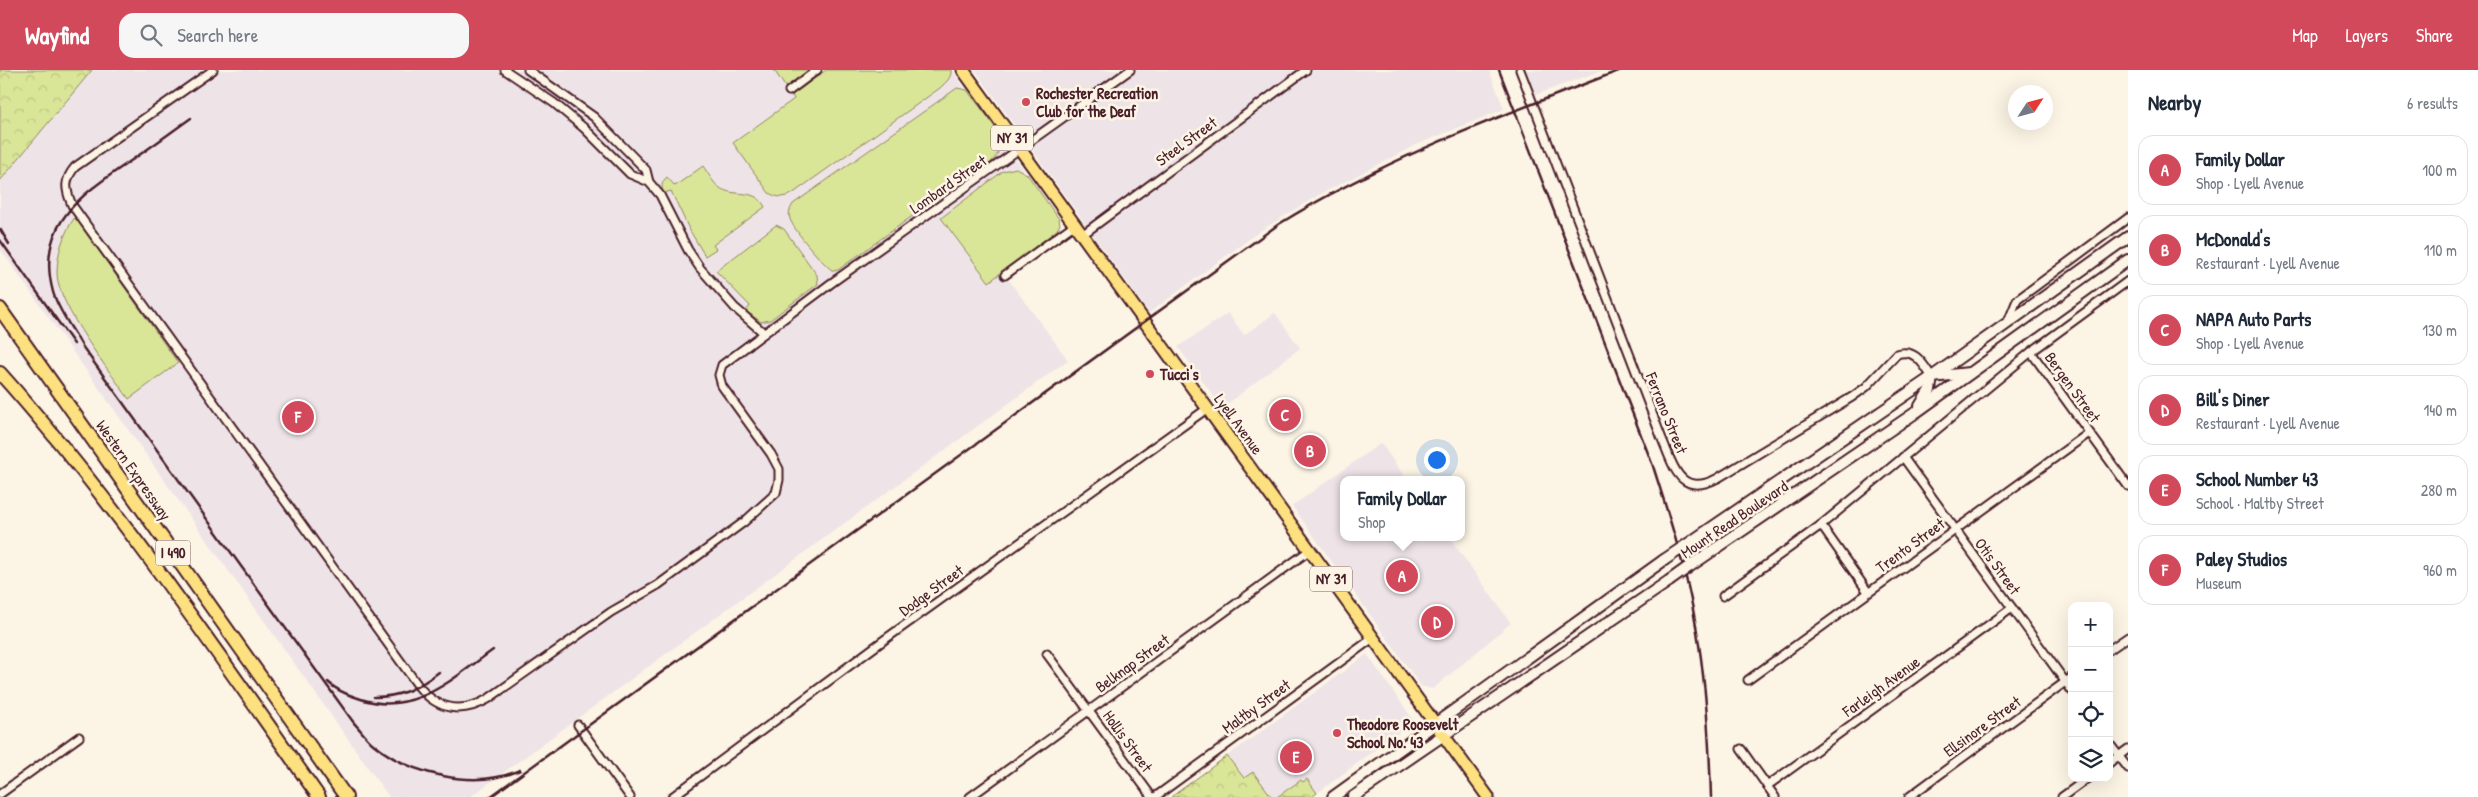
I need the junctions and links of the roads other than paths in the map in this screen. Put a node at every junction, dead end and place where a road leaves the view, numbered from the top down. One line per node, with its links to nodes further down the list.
1 (214, 70): 21 (street, Lombard Street)
2 (505, 70): 11 (street)
3 (528, 70): 11 (street)
4 (817, 70): 9 (street)
5 (1130, 70): 10 (street, Lombard Street)
6 (1306, 70): 14 (street, Steel Street)
7 (1520, 70): 25 (street, Ferrano Street)
8 (967, 71): 10 (main road, Lyell Avenue / NY 31)
9 (789, 91)
10 (1021, 150): 13 (main road, Lyell Avenue / NY 31); 21 (street, Lombard Street)
11 (650, 182): 21 (street)
12 (2128, 218): 20 (street)
13 (1075, 224): 14 (main road, Lyell Avenue / NY 31); 17 (street)
14 (1082, 234): 26 (main road, Lyell Avenue / NY 31)
15 (2128, 236): 20 (main road, Mount Read Boulevard)
16 (2128, 260): 24 (main road, Mount Read Boulevard)
17 (1004, 275)
18 (2128, 281): 22 (street)
19 (0, 310): 60 (highway, Western Expressway / I 490)
20 (2007, 325): 25 (main road, Mount Read Boulevard)
21 (764, 333)
22 (2031, 352): 28 (street, Bergen Street); 29 (street)
23 (0, 373): 59 (highway, I 490)
24 (1972, 373): 25 (main road); 27 (main road, Mount Read Boulevard)
25 (1932, 377): 27 (main road); 46 (main road, Mount Read Boulevard, bridge)
26 (1208, 408): 34 (main road, Lyell Avenue / NY 31); 62 (street, Dodge Street)
27 (1915, 413): 48 (main road, Mount Read Boulevard, bridge)
28 (2089, 433): 30 (street, Bergen Street); 33 (street, Trento Street)
29 (1903, 458): 32 (street); 33 (street, Otis Street)
30 (2125, 476): 31 (street, Bergen Street)
31 (2128, 486)
32 (1821, 525): 35 (street); 36 (street)
33 (1955, 530): 35 (street, Trento Street); 37 (street, Otis Street)
34 (1310, 550): 39 (main road, Lyell Avenue / NY 31); 45 (street, Belknap Street)
35 (1868, 592): 43 (street, Trento Street)
36 (1723, 596)
37 (2012, 608): 42 (street, Otis Street); 57 (street, Farleigh Avenue)
38 (2128, 637): 40 (street)
39 (1374, 638): 46 (main road, Lyell Avenue / NY 31); 64 (street, Maltby Street)
40 (2113, 647)
41 (1047, 654): 45 (street, Hollis Street)
42 (2068, 679)
43 (1748, 680)
44 (2068, 681): 69 (street, Ellsinore Street)
45 (1089, 711): 63 (street, Belknap Street); 64 (street, Hollis Street)
46 (1434, 722): 48 (main road, Lyell Avenue / NY 31); 65 (main road, Mount Read Boulevard)
47 (578, 725): 61 (street)
48 (1444, 736): 66 (main road, Mount Read Boulevard); 67 (main road, Lyell Avenue / NY 31)
49 (79, 737): 58 (street)
50 (2113, 748): 53 (street)
51 (1740, 749): 57 (street)
52 (2128, 749): 53 (street)
53 (2119, 756): 54 (street); 55 (street)
54 (2113, 760)
55 (2128, 768)
56 (2083, 782): 70 (street)
57 (1767, 786): 68 (street)
58 (0, 794)
59 (319, 797)
60 (346, 797)
61 (630, 797)
62 (672, 797)
63 (970, 797)
64 (1153, 797)
65 (1333, 797)
66 (1353, 797)
67 (1488, 797)
68 (1775, 797)
69 (1909, 797)
70 (2062, 797)

